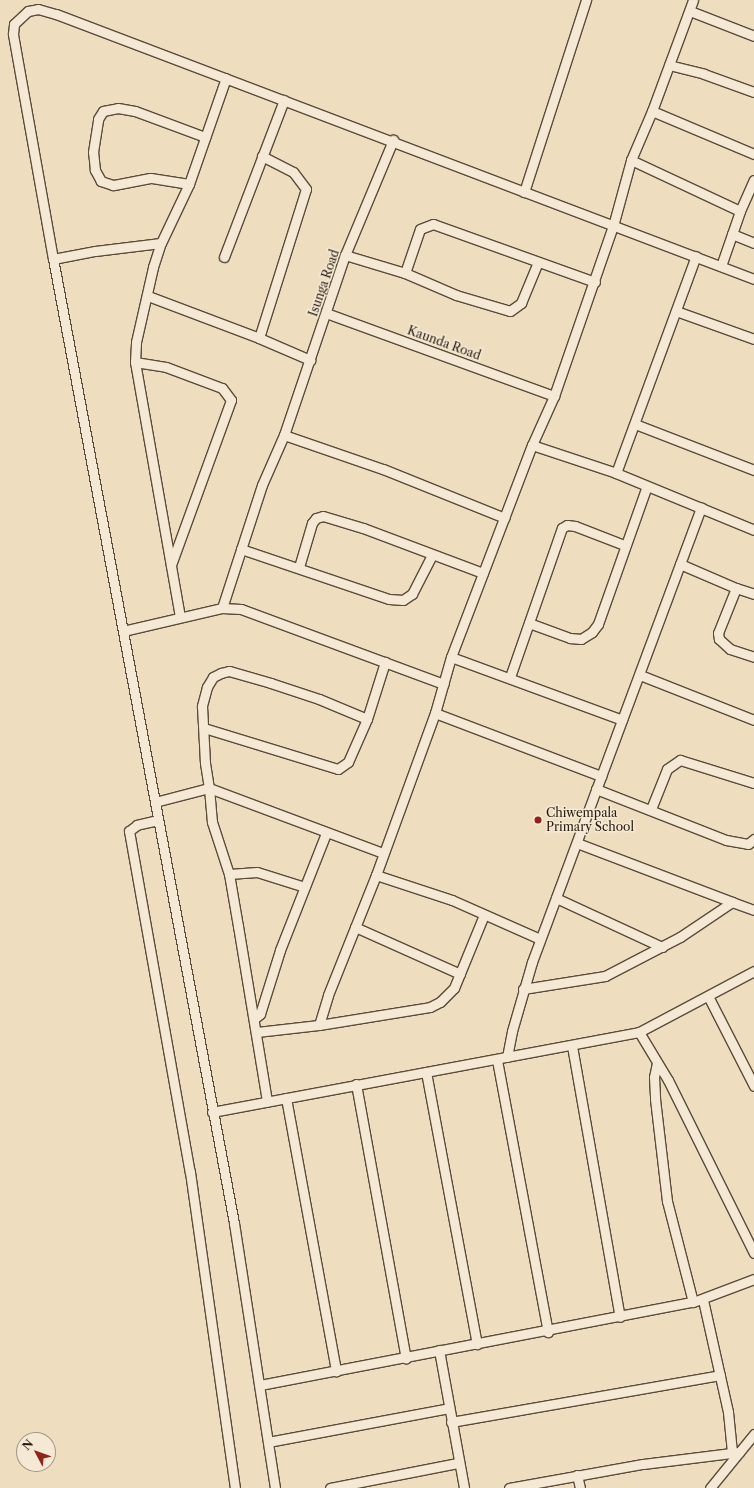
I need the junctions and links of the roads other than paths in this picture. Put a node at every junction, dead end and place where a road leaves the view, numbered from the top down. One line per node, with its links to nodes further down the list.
1 (586, 0): 17 (street)
2 (693, 0): 3 (street)
3 (690, 11): 4 (street); 5 (street)
4 (754, 36)
5 (669, 65): 7 (street); 9 (street)
6 (226, 78): 8 (street); 10 (street); 26 (street)
7 (754, 92)
8 (284, 100): 11 (street); 13 (street)
9 (652, 111): 12 (street); 14 (street)
10 (205, 137): 16 (street); 16 (street)
11 (393, 140): 17 (street); 23 (street, Isunga Road)
12 (754, 154)
13 (262, 156): 25 (street); 35 (street)
14 (630, 160): 18 (street); 19 (street)
15 (754, 180): 18 (street)
16 (189, 184): 21 (street)
17 (524, 192): 19 (street)
18 (740, 211): 20 (street)
19 (613, 226): 24 (street); 31 (street)
20 (732, 234): 22 (street); 28 (street)
21 (161, 243): 26 (street); 32 (street)
22 (754, 243)
23 (345, 255): 29 (street); 34 (street, Isunga Road)
24 (696, 256): 28 (street); 33 (street)
25 (224, 257)
26 (53, 259): 61 (street)
27 (538, 262): 29 (street); 29 (street); 31 (street)
28 (721, 266): 30 (street)
29 (405, 274)
30 (754, 279)
31 (595, 282): 39 (street)
32 (148, 296): 35 (street); 38 (street)
33 (676, 311): 36 (street); 40 (street)
34 (326, 313): 37 (street, Isunga Road); 39 (street, Kaunda Road)
35 (260, 338): 37 (street)
36 (754, 339)
37 (310, 360): 41 (street, Isunga Road)
38 (135, 362): 53 (street); 53 (street)
39 (554, 396): 42 (street)
40 (635, 424): 43 (street); 44 (street)
41 (284, 435): 47 (street); 50 (street, Isunga Road)
42 (532, 445): 44 (street); 47 (street)
43 (754, 470)
44 (616, 473): 45 (street)
45 (647, 486): 46 (street); 49 (street)
46 (701, 507): 48 (street); 52 (street)
47 (504, 518): 55 (street)
48 (753, 526)
49 (624, 545): 60 (street); 60 (street)
50 (240, 549): 54 (street); 58 (street, Isunga Road)
51 (432, 555): 54 (street); 54 (street); 55 (street)
52 (680, 564): 56 (street); 65 (street)
53 (171, 565): 59 (street)
54 (299, 567)
55 (483, 573): 62 (street)
56 (736, 588): 57 (street); 63 (street)
57 (754, 594)
58 (222, 608): 59 (street); 64 (street)
59 (180, 617): 61 (street)
60 (529, 623): 66 (street)
61 (123, 631): 77 (street)
62 (451, 657): 66 (street); 67 (street)
63 (754, 657)
64 (385, 662): 67 (street); 69 (street)
65 (640, 675): 70 (street); 71 (street)
66 (510, 677): 70 (street)
67 (444, 684): 68 (street)
68 (435, 713): 73 (street); 83 (street)
69 (366, 719): 72 (street); 72 (street)
70 (622, 720): 73 (street)
71 (754, 720)
72 (204, 728): 75 (street)
73 (600, 776): 76 (street)
74 (754, 783): 78 (street)
75 (209, 788): 77 (street); 80 (street); 84 (street)
76 (596, 790): 78 (street); 82 (street)
77 (155, 802): 79 (street)
78 (651, 809): 81 (street)
79 (158, 820): 111 (street); 132 (street)
80 (326, 833): 83 (street); 86 (street)
81 (754, 839)
82 (577, 843): 87 (street); 88 (street)
83 (383, 853): 85 (street)
84 (229, 874): 86 (street); 98 (street)
85 (376, 875): 90 (street); 91 (street)
86 (305, 887): 98 (street)
87 (556, 898): 92 (street); 93 (street)
88 (732, 902): 89 (street); 93 (street)
89 (754, 910)
90 (484, 916): 92 (street); 95 (street)
91 (355, 927): 95 (street); 99 (street)
92 (540, 939): 96 (street)
93 (662, 947): 96 (street)
94 (754, 971): 97 (street)
95 (460, 974): 99 (street)
96 (523, 989): 103 (street)
97 (708, 996): 101 (street); 108 (street)
98 (254, 1019): 100 (street)
99 (319, 1025): 100 (street)
100 (257, 1032): 110 (street)
101 (639, 1032): 102 (street); 105 (street)
102 (572, 1046): 103 (street); 116 (street)
103 (507, 1057): 104 (street)
104 (497, 1060): 106 (street); 117 (street)
105 (657, 1063): 112 (street); 115 (street)
106 (426, 1072): 107 (street); 118 (street)
107 (356, 1084): 109 (street); 120 (street)
108 (754, 1086)
109 (286, 1098): 110 (street); 121 (street)
110 (267, 1102): 111 (street)
111 (212, 1112): 123 (street)
112 (754, 1252)
113 (754, 1279): 114 (street)
114 (703, 1300): 115 (street); 122 (street)
115 (693, 1302): 116 (street)
116 (620, 1317): 117 (street)
117 (548, 1332): 118 (street)
118 (477, 1344): 119 (street)
119 (439, 1350): 120 (street); 124 (street)
120 (406, 1358): 121 (street)
121 (336, 1370): 123 (street)
122 (720, 1375): 125 (street); 128 (street)
123 (260, 1385): 127 (street)
124 (449, 1408): 125 (street); 127 (street)
125 (451, 1422): 129 (street)
126 (754, 1434): 128 (street)
127 (268, 1442): 133 (street)
128 (735, 1452): 130 (street); 138 (street)
129 (458, 1463): 134 (street); 135 (street)
130 (577, 1475): 131 (street); 137 (street)
131 (524, 1486): 136 (street)
132 (235, 1488)
133 (275, 1488)
134 (330, 1488)
135 (464, 1488)
136 (509, 1488)
137 (580, 1488)
138 (710, 1488)

